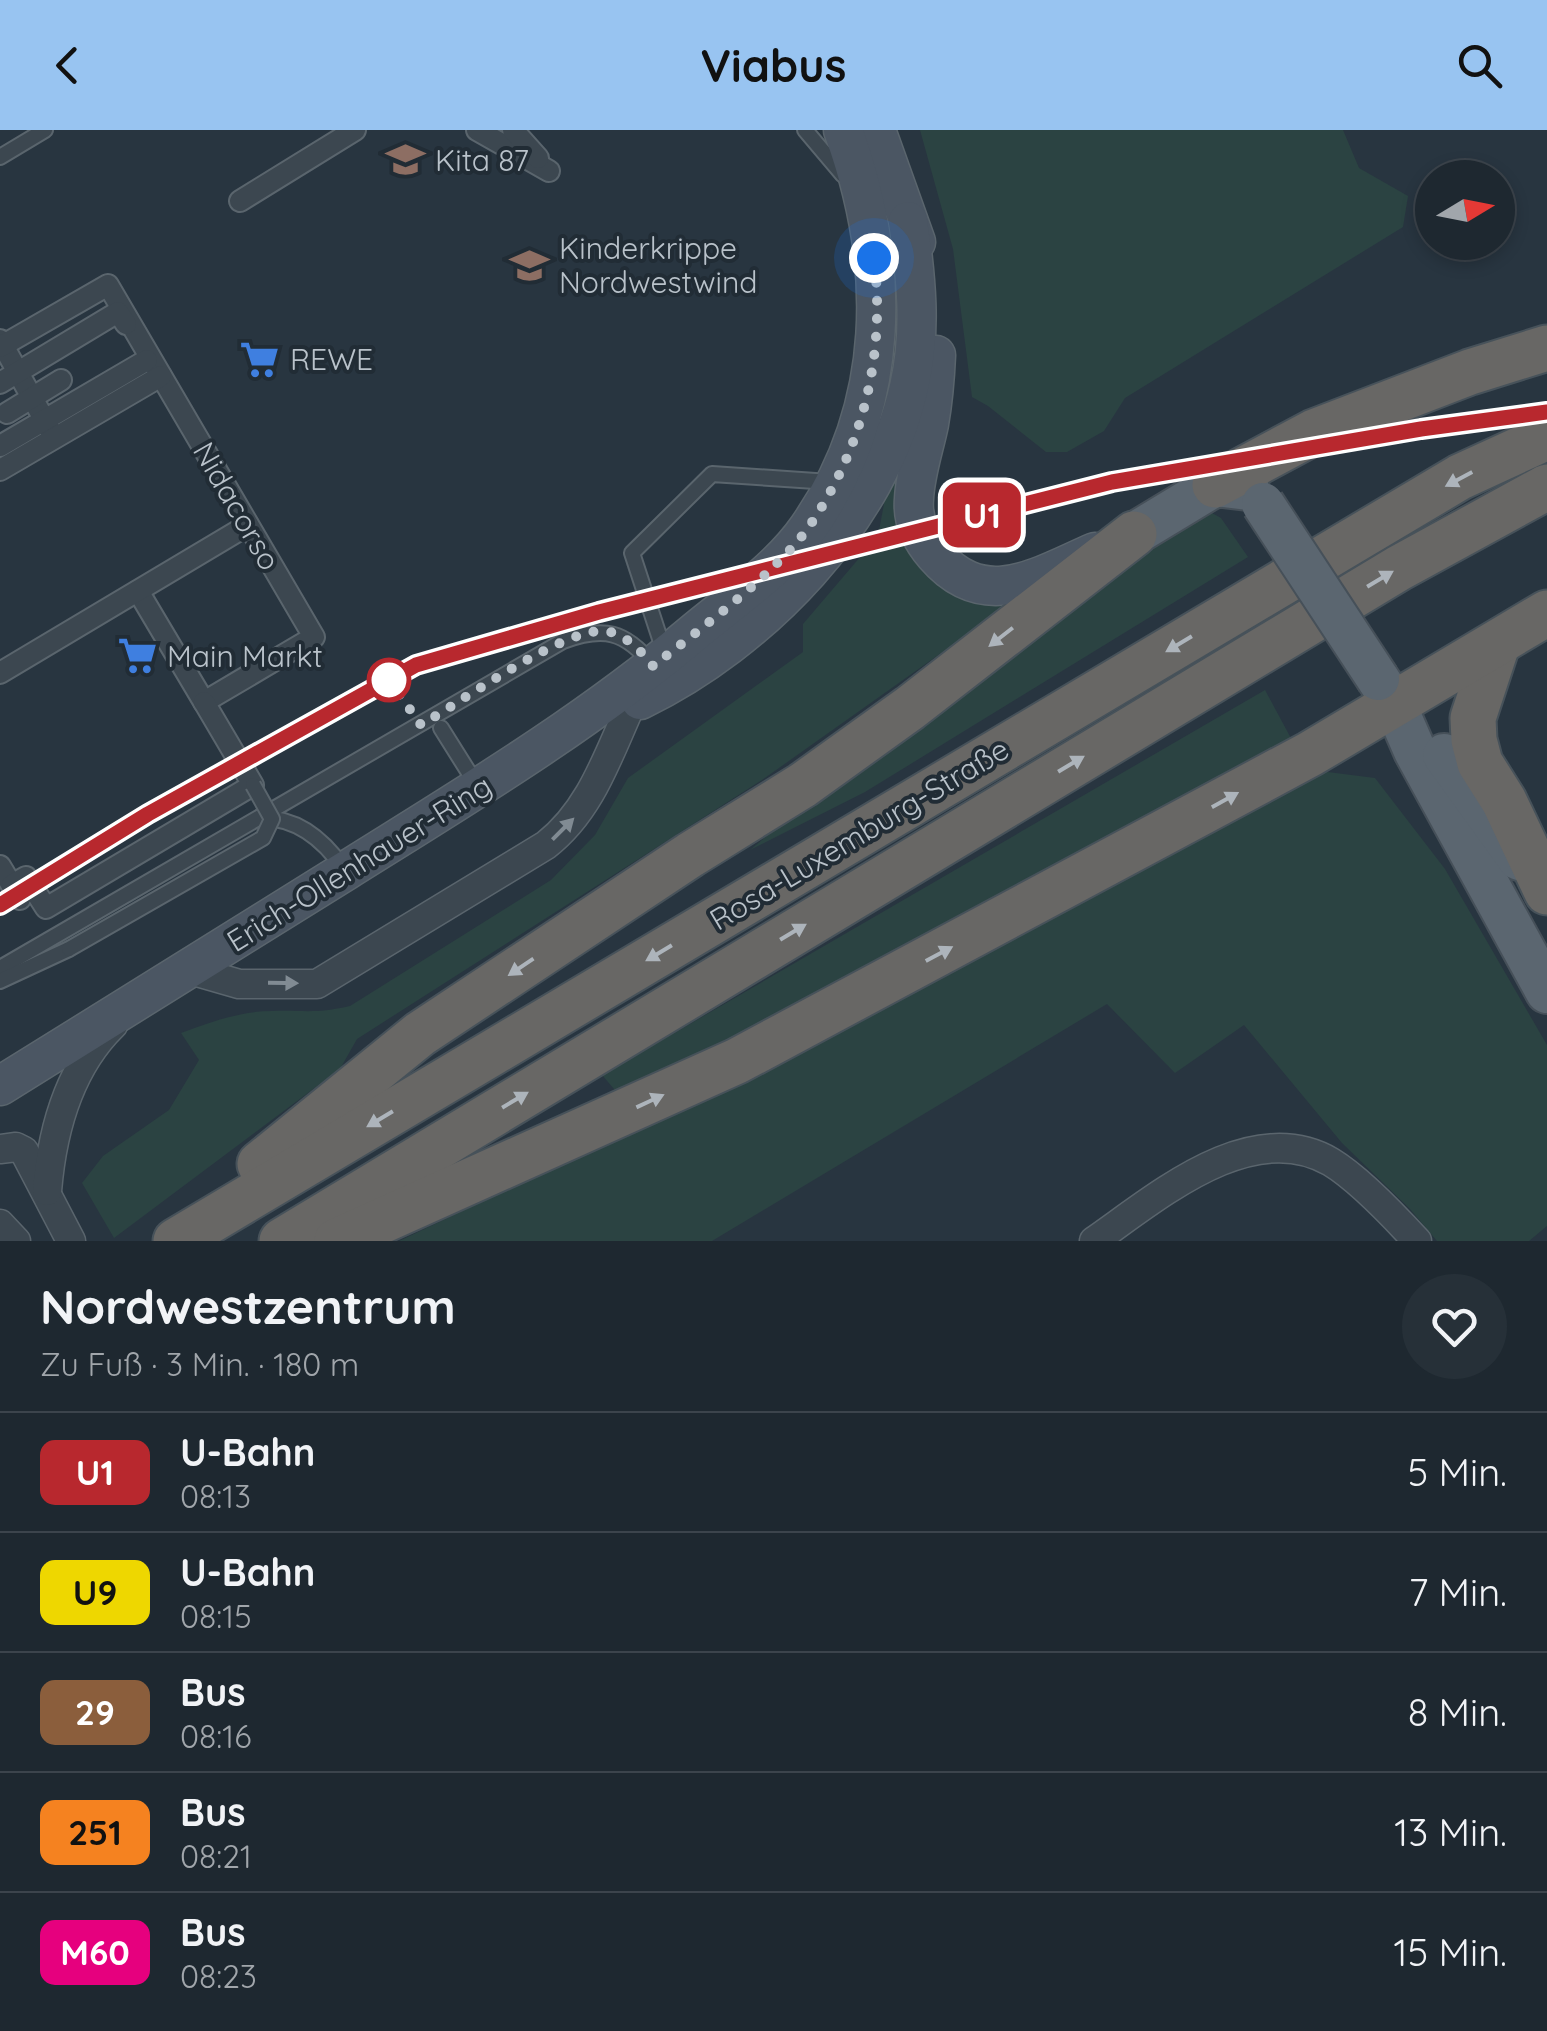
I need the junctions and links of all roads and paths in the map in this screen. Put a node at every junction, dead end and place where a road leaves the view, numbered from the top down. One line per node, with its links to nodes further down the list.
1 (45, 130): 8 (lane)
2 (354, 130): 9 (street)
3 (478, 130): 4 (street)
4 (513, 130)
5 (805, 130): 10 (lane)
6 (843, 130): 10 (main road, Erich-Ollenhauer-Ring)
7 (876, 130): 11 (main road, Erich-Ollenhauer-Ring)
8 (0, 157)
9 (240, 201)
10 (868, 220): 25 (main road, Erich-Ollenhauer-Ring)
11 (908, 221): 29 (main road, Erich-Ollenhauer-Ring); 37 (main road, Erich-Ollenhauer-Ring)
12 (1, 344): 15 (street, Nidacorso); 18 (street, Nidacorso)
13 (1547, 348): 27 (highway)
14 (44, 356): 15 (street, Nidacorso); 17 (street, Nidacorso); 19 (street)
15 (154, 368): 19 (street); 22 (street); 28 (street, Nidacorso)
16 (61, 380): 18 (street)
17 (0, 383)
18 (31, 398): 20 (street); 22 (street, Nidacorso)
19 (72, 404): 23 (street)
20 (7, 413)
21 (1547, 437): 54 (highway, Rosa-Luxemburg-Straße, one-way to 54)
22 (56, 440): 24 (street)
23 (0, 446)
24 (0, 470)
25 (833, 482): 33 (main road, Erich-Ollenhauer-Ring); 33 (lane)
26 (1547, 488): 55 (highway, Rosa-Luxemburg-Straße, one-way to 26)
27 (1245, 494): 29 (main road); 35 (main road, bridge)
28 (249, 529): 30 (street); 34 (street); 36 (street, Nidacorso)
29 (1134, 534): 53 (highway, one-way to 53)
30 (138, 591): 34 (street); 36 (street)
31 (1547, 613): 32 (highway)
32 (1498, 645): 35 (highway); 44 (highway)
33 (660, 661): 39 (main road, Erich-Ollenhauer-Ring); 46 (lane)
34 (0, 675)
35 (1387, 692): 44 (main road); 47 (main road); 56 (highway, one-way to 35)
36 (204, 702): 40 (street)
37 (631, 704): 39 (main road, Erich-Ollenhauer-Ring); 45 (street, Erich-Ollenhauer-Ring, one-way to 37)
38 (441, 728): 41 (lane)
39 (530, 756): 41 (main road, Erich-Ollenhauer-Ring)
40 (253, 785): 42 (street); 46 (lane, bridge)
41 (478, 788): 43 (main road, Erich-Ollenhauer-Ring)
42 (0, 866)
43 (345, 871): 45 (main road, Erich-Ollenhauer-Ring); 46 (lane)
44 (1547, 894)
45 (187, 969): 48 (main road, Erich-Ollenhauer-Ring)
46 (0, 975)
47 (1547, 992)
48 (132, 1005): 49 (main road, Erich-Ollenhauer-Ring); 51 (street)
49 (0, 1086)
50 (0, 1148): 51 (street)
51 (50, 1199): 52 (street)
52 (71, 1241)
53 (165, 1241)
54 (176, 1241)
55 (282, 1241)
56 (337, 1241)
57 (1094, 1241): 58 (street)
58 (1417, 1241)

